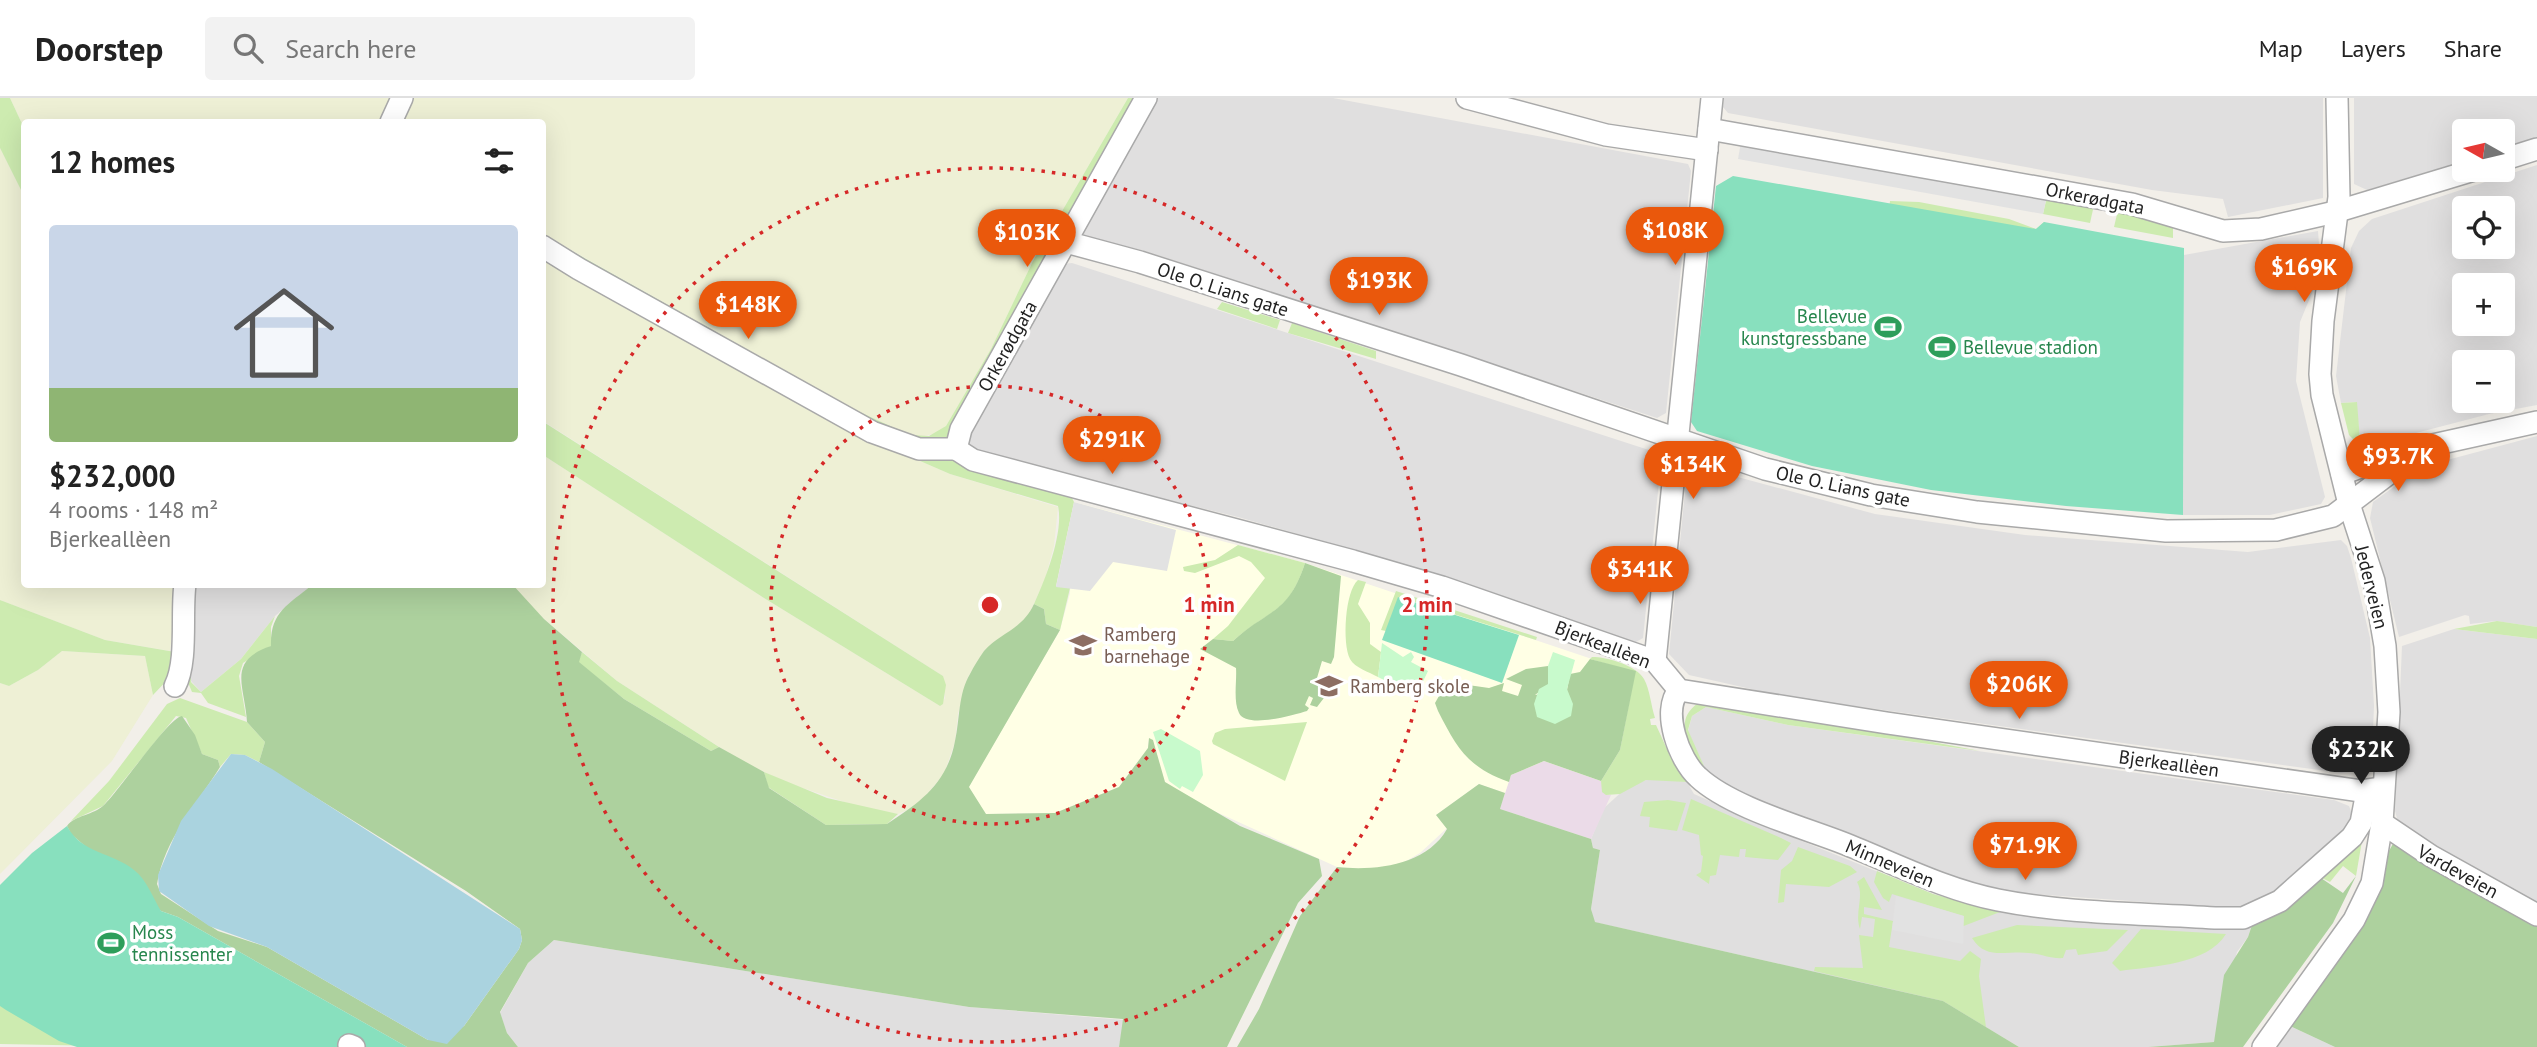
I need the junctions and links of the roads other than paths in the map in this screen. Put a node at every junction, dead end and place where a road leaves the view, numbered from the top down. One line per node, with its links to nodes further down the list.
1 (402, 98): 7 (street)
2 (1146, 98): 13 (street, Orkerødgata)
3 (1467, 98): 6 (street, Orkerødgata)
4 (1712, 98): 8 (street)
5 (2337, 98): 12 (street, Jederveien)
6 (1508, 102): 8 (street, Orkerødgata)
7 (392, 119)
8 (1708, 140): 12 (street, Orkerødgata); 16 (street)
9 (2537, 149): 10 (street)
10 (2515, 156)
11 (2452, 177): 12 (street, Orkerødgata)
12 (2335, 212): 19 (street, Jederveien)
13 (1066, 242): 16 (street, Ole O. Lians gate); 17 (street, Orkerødgata)
14 (546, 249): 17 (street)
15 (2537, 422): 18 (street, Ole O. Lians gate)
16 (1678, 441): 20 (street, Ole O. Lians gate); 22 (street)
17 (956, 449): 22 (street, Bjerkeallèen)
18 (2420, 450): 19 (street, Ole O. Lians gate); 20 (street, Ole O. Lians gate)
19 (2342, 474): 20 (street, Jederveien)
20 (2349, 504): 25 (street, Jederveien)
21 (184, 588): 23 (street)
22 (1655, 661): 24 (street, Bjerkeallèen)
23 (176, 686)
24 (1679, 690): 25 (street, Bjerkeallèen); 25 (street, Minneveien)
25 (2382, 788): 26 (street, Jederveien)
26 (2382, 823): 27 (street, Vardeveien); 28 (street, Jederveien)
27 (2537, 915)
28 (2263, 1047)

